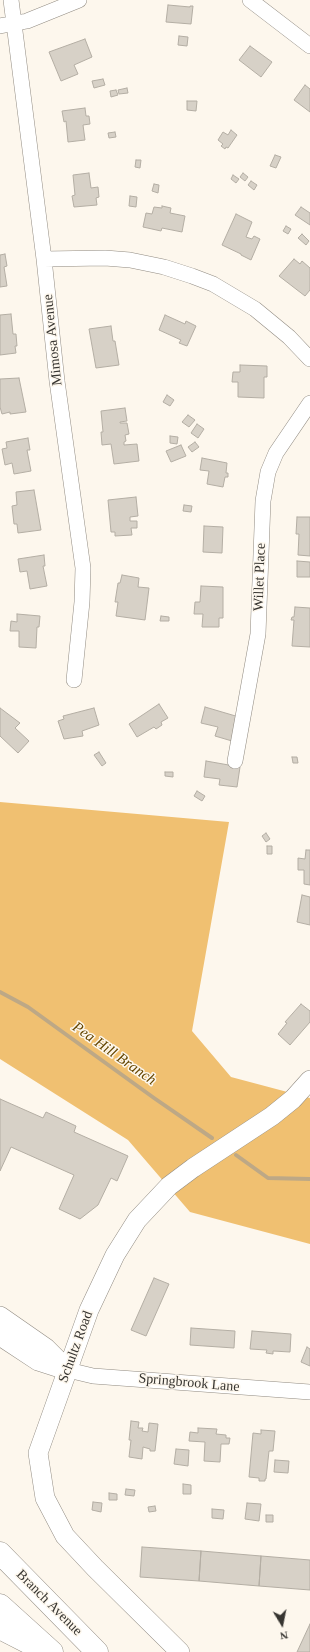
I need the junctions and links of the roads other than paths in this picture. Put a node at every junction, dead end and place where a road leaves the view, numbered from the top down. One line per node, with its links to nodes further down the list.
1 (11, 0): 4 (street, Mimosa Avenue)
2 (79, 0): 4 (street)
3 (250, 0): 5 (street)
4 (7, 25): 6 (street, Mimosa Avenue)
5 (310, 46)
6 (44, 259): 7 (street); 9 (street, Mimosa Avenue)
7 (310, 359)
8 (310, 403): 10 (street, Willet Place)
9 (74, 680)
10 (235, 761)
11 (310, 1080): 14 (street, Schultz Road)
12 (0, 1316): 14 (street)
13 (0, 1336): 14 (street)
14 (68, 1370): 15 (street, Springbrook Lane); 22 (street, Schultz Road)
15 (310, 1392)
16 (0, 1553): 21 (highway, Branch Avenue)
17 (0, 1605): 20 (highway)
18 (0, 1628): 19 (highway)
19 (44, 1652)
20 (52, 1652)
21 (97, 1652)
22 (180, 1652)

